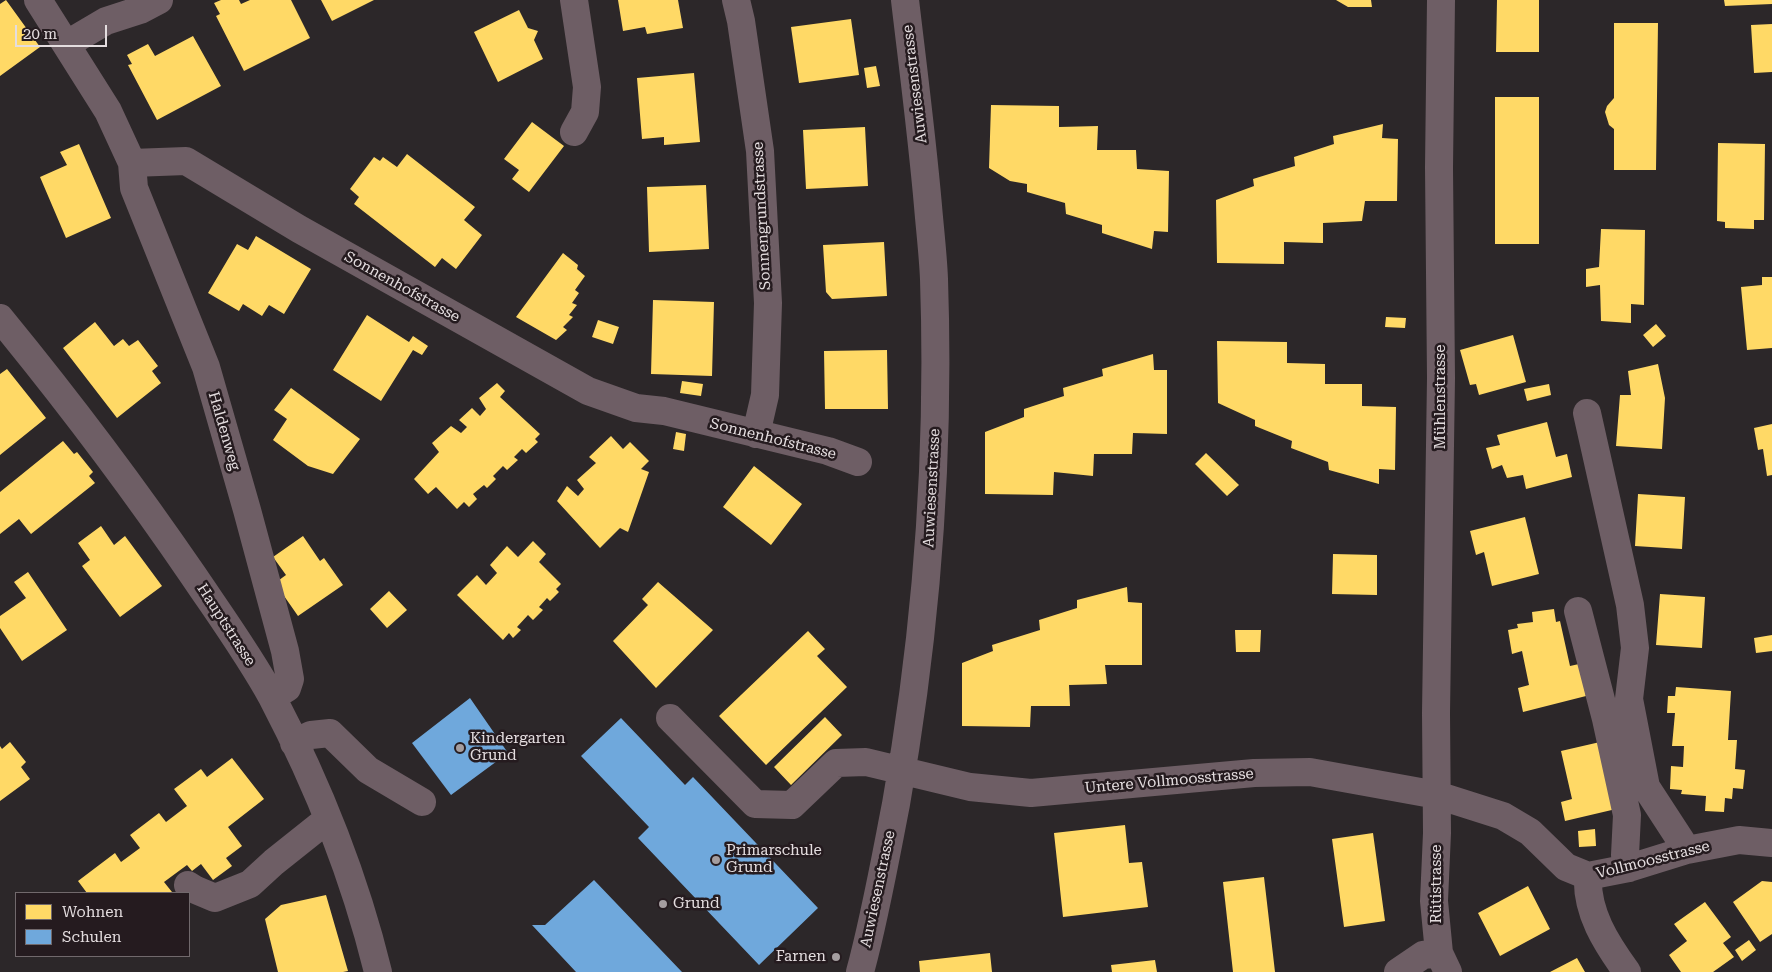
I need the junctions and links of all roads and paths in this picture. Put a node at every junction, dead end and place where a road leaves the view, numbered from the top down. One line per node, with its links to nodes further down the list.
1 (38, 0): 7 (street)
2 (159, 0): 7 (street)
3 (574, 0): 8 (street)
4 (736, 0): 12 (street, Sonnengrundstrasse)
5 (905, 0): 18 (street, Auwiesenstrasse)
6 (1441, 0): 19 (street, Mühlenstrasse)
7 (67, 44): 9 (street)
8 (574, 132)
9 (132, 163): 12 (street, Sonnenhofstrasse); 15 (street, Haldenweg)
10 (0, 318): 15 (street, Hauptstrasse)
11 (1587, 413): 23 (street)
12 (756, 434): 13 (street, Sonnenhofstrasse)
13 (858, 462)
14 (1578, 611): 24 (street)
15 (272, 697): 17 (street, Hauptstrasse)
16 (670, 718): 18 (street, Untere Vollmoosstrasse)
17 (294, 743): 20 (street); 21 (street, Hauptstrasse)
18 (902, 771): 19 (street, Untere Vollmoosstrasse); 29 (street, Auwiesenstrasse)
19 (1437, 795): 25 (street, Vollmoosstrasse); 27 (street, Rütistrasse)
20 (422, 802)
21 (328, 818): 26 (street); 28 (street, Hauptstrasse)
22 (1772, 843): 23 (street, Vollmoosstrasse)
23 (1687, 850): 24 (street, Vollmoosstrasse)
24 (1629, 868): 25 (street, Vollmoosstrasse)
25 (1588, 876): 31 (street)
26 (188, 885)
27 (1444, 962): 30 (street)
28 (378, 972)
29 (860, 972)
30 (1398, 972)
31 (1627, 972)

